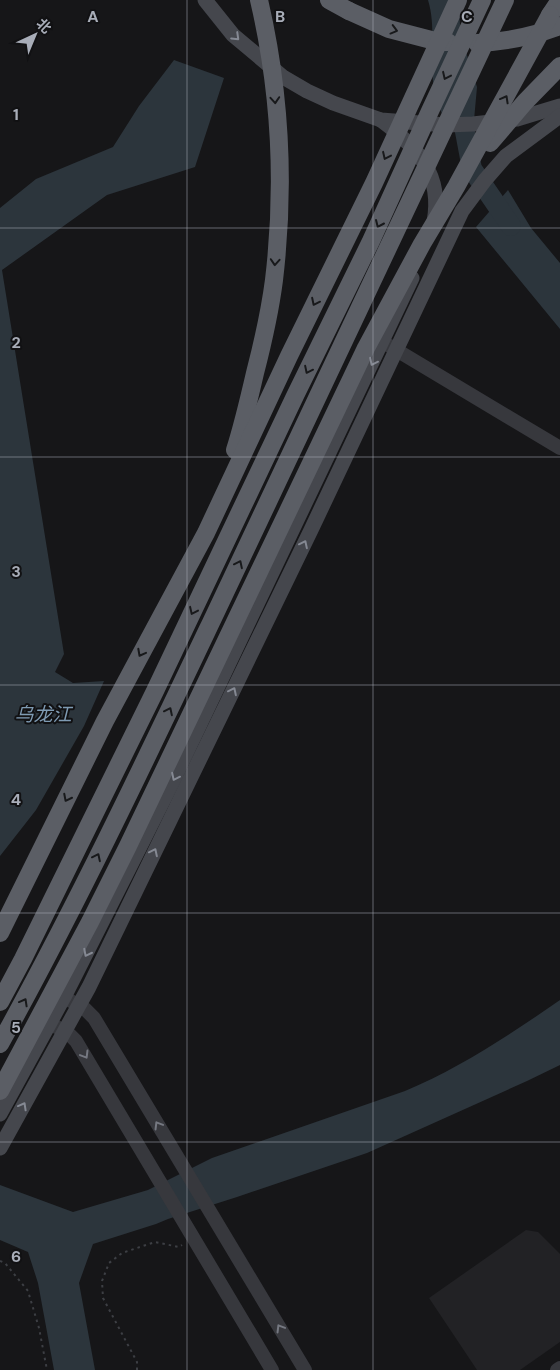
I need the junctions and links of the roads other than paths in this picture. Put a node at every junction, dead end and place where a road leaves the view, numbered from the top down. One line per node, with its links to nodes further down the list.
1 (205, 0): 11 (main road, one-way to 11)
2 (259, 0): 17 (highway, one-way to 17, bridge)
3 (329, 0): 7 (highway, one-way to 7, bridge)
4 (458, 0): 17 (highway, one-way to 17, bridge)
5 (482, 0): 20 (highway, one-way to 20, bridge)
6 (505, 0): 12 (highway, bridge)
7 (557, 10): 13 (highway, one-way to 7, bridge)
8 (560, 66): 13 (highway, bridge)
9 (560, 106): 12 (main road, bridge)
10 (560, 116): 15 (main road)
11 (381, 120): 12 (main road); 14 (main road)
12 (446, 125): 24 (highway, one-way to 12, bridge)
13 (456, 187): 25 (highway, bridge)
14 (383, 342): 15 (street); 19 (main road, one-way to 19)
15 (396, 350): 16 (street); 21 (main road, one-way to 15)
16 (560, 448)
17 (206, 533): 18 (highway, one-way to 18, bridge)
18 (0, 933)
19 (64, 997): 21 (street); 22 (main road)
20 (0, 1002)
21 (79, 1005): 23 (main road); 30 (street, one-way to 21)
22 (50, 1023): 23 (street); 26 (main road)
23 (64, 1032): 27 (main road, one-way to 23); 29 (street, one-way to 29)
24 (0, 1044)
25 (0, 1091)
26 (0, 1114)
27 (0, 1148)
28 (560, 1368): 31 (street)
29 (272, 1370)
30 (305, 1370)
31 (557, 1370)

